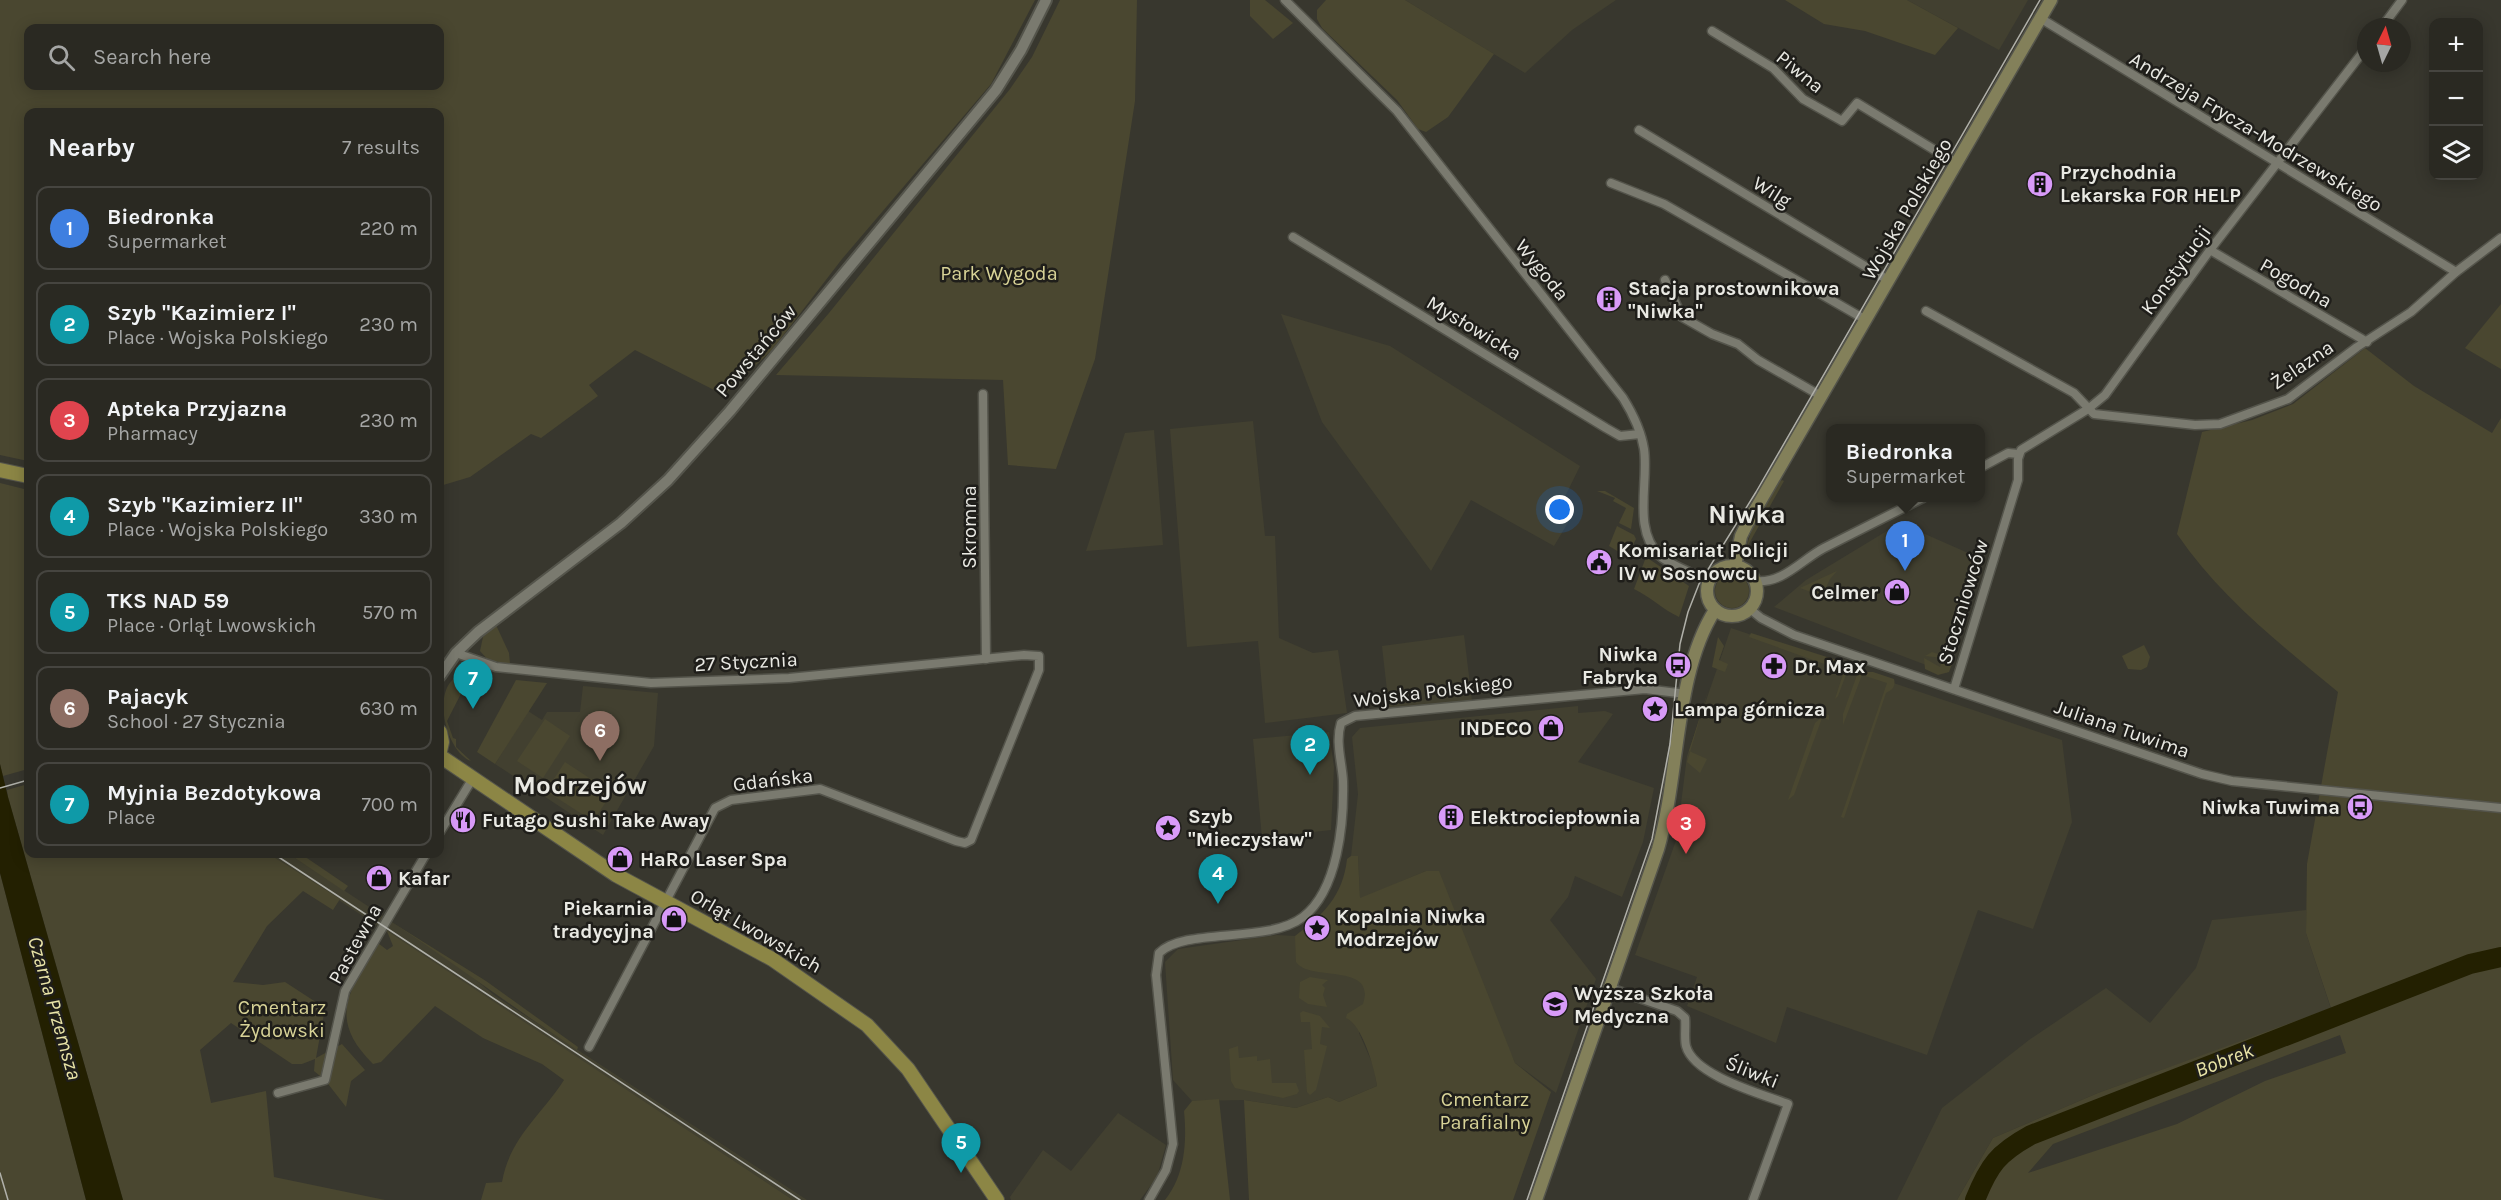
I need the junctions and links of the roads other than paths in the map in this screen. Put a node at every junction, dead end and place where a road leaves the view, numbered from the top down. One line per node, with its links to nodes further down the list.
1 (1046, 0): 36 (street, Powstańców)
2 (1285, 0): 25 (street, Wygoda)
3 (2051, 0): 5 (main road, Wojska Polskiego)
4 (2402, 0): 6 (street)
5 (2040, 18): 10 (main road, Wojska Polskiego); 11 (street, Andrzeja Frycza-Modrzewskiego)
6 (2389, 18)
7 (1712, 32): 10 (street, Piwna)
8 (2357, 60): 11 (street, Konstytucji)
9 (1639, 130): 18 (street, Wilg)
10 (1956, 163): 18 (main road, Wojska Polskiego)
11 (2276, 164): 15 (street, Konstytucji); 16 (street, Andrzeja Frycza-Modrzewskiego)
12 (1611, 183): 20 (street)
13 (1293, 237): 25 (street, Mysłowicka)
14 (2501, 238): 16 (street, Żelazna)
15 (2210, 250): 21 (street, Pogodna); 24 (street, Konstytucji)
16 (2456, 272): 21 (street, Żelazna)
17 (1665, 280): 23 (street)
18 (1888, 280): 20 (main road, Wojska Polskiego)
19 (1926, 311): 24 (street)
20 (1866, 320): 23 (main road, Wojska Polskiego)
21 (2367, 342): 24 (street, Żelazna)
22 (983, 394): 38 (street, Skromna)
23 (1821, 396): 31 (main road, Wojska Polskiego)
24 (2088, 409): 26 (street, Konstytucji)
25 (1640, 434): 32 (street, Wygoda)
26 (2019, 454): 27 (street, Konstytucji); 40 (street, Stoczniowców)
27 (1985, 465)
28 (0, 470): 29 (main road)
29 (24, 475)
30 (1915, 502): 33 (street)
31 (1735, 566): 32 (main road); 33 (main road)
32 (1709, 581): 35 (main road)
33 (1755, 581): 34 (main road)
34 (1750, 609): 35 (main road); 40 (street, Juliana Tuwima)
35 (1715, 610): 41 (main road)
36 (456, 653): 38 (street, 27 Stycznia); 39 (street, Powstańców)
37 (1039, 656): 38 (street, 27 Stycznia); 47 (street, Gdańska)
38 (986, 659)
39 (444, 670)
40 (1954, 689): 44 (street, Juliana Tuwima)
41 (1686, 694): 48 (main road); 52 (street, Wojska Polskiego)
42 (444, 759): 43 (main road, Orląt Lwowskich)
43 (473, 778): 45 (street); 47 (main road, Orląt Lwowskich)
44 (2501, 808)
45 (444, 825)
46 (424, 858): 50 (street, Pastewna)
47 (665, 901): 49 (street, Gdańska); 51 (main road, Orląt Lwowskich)
48 (1610, 988): 53 (main road); 54 (street, Śliwki)
49 (589, 1047)
50 (278, 1093)
51 (997, 1200)
52 (1149, 1200)
53 (1536, 1200)
54 (1754, 1200)

